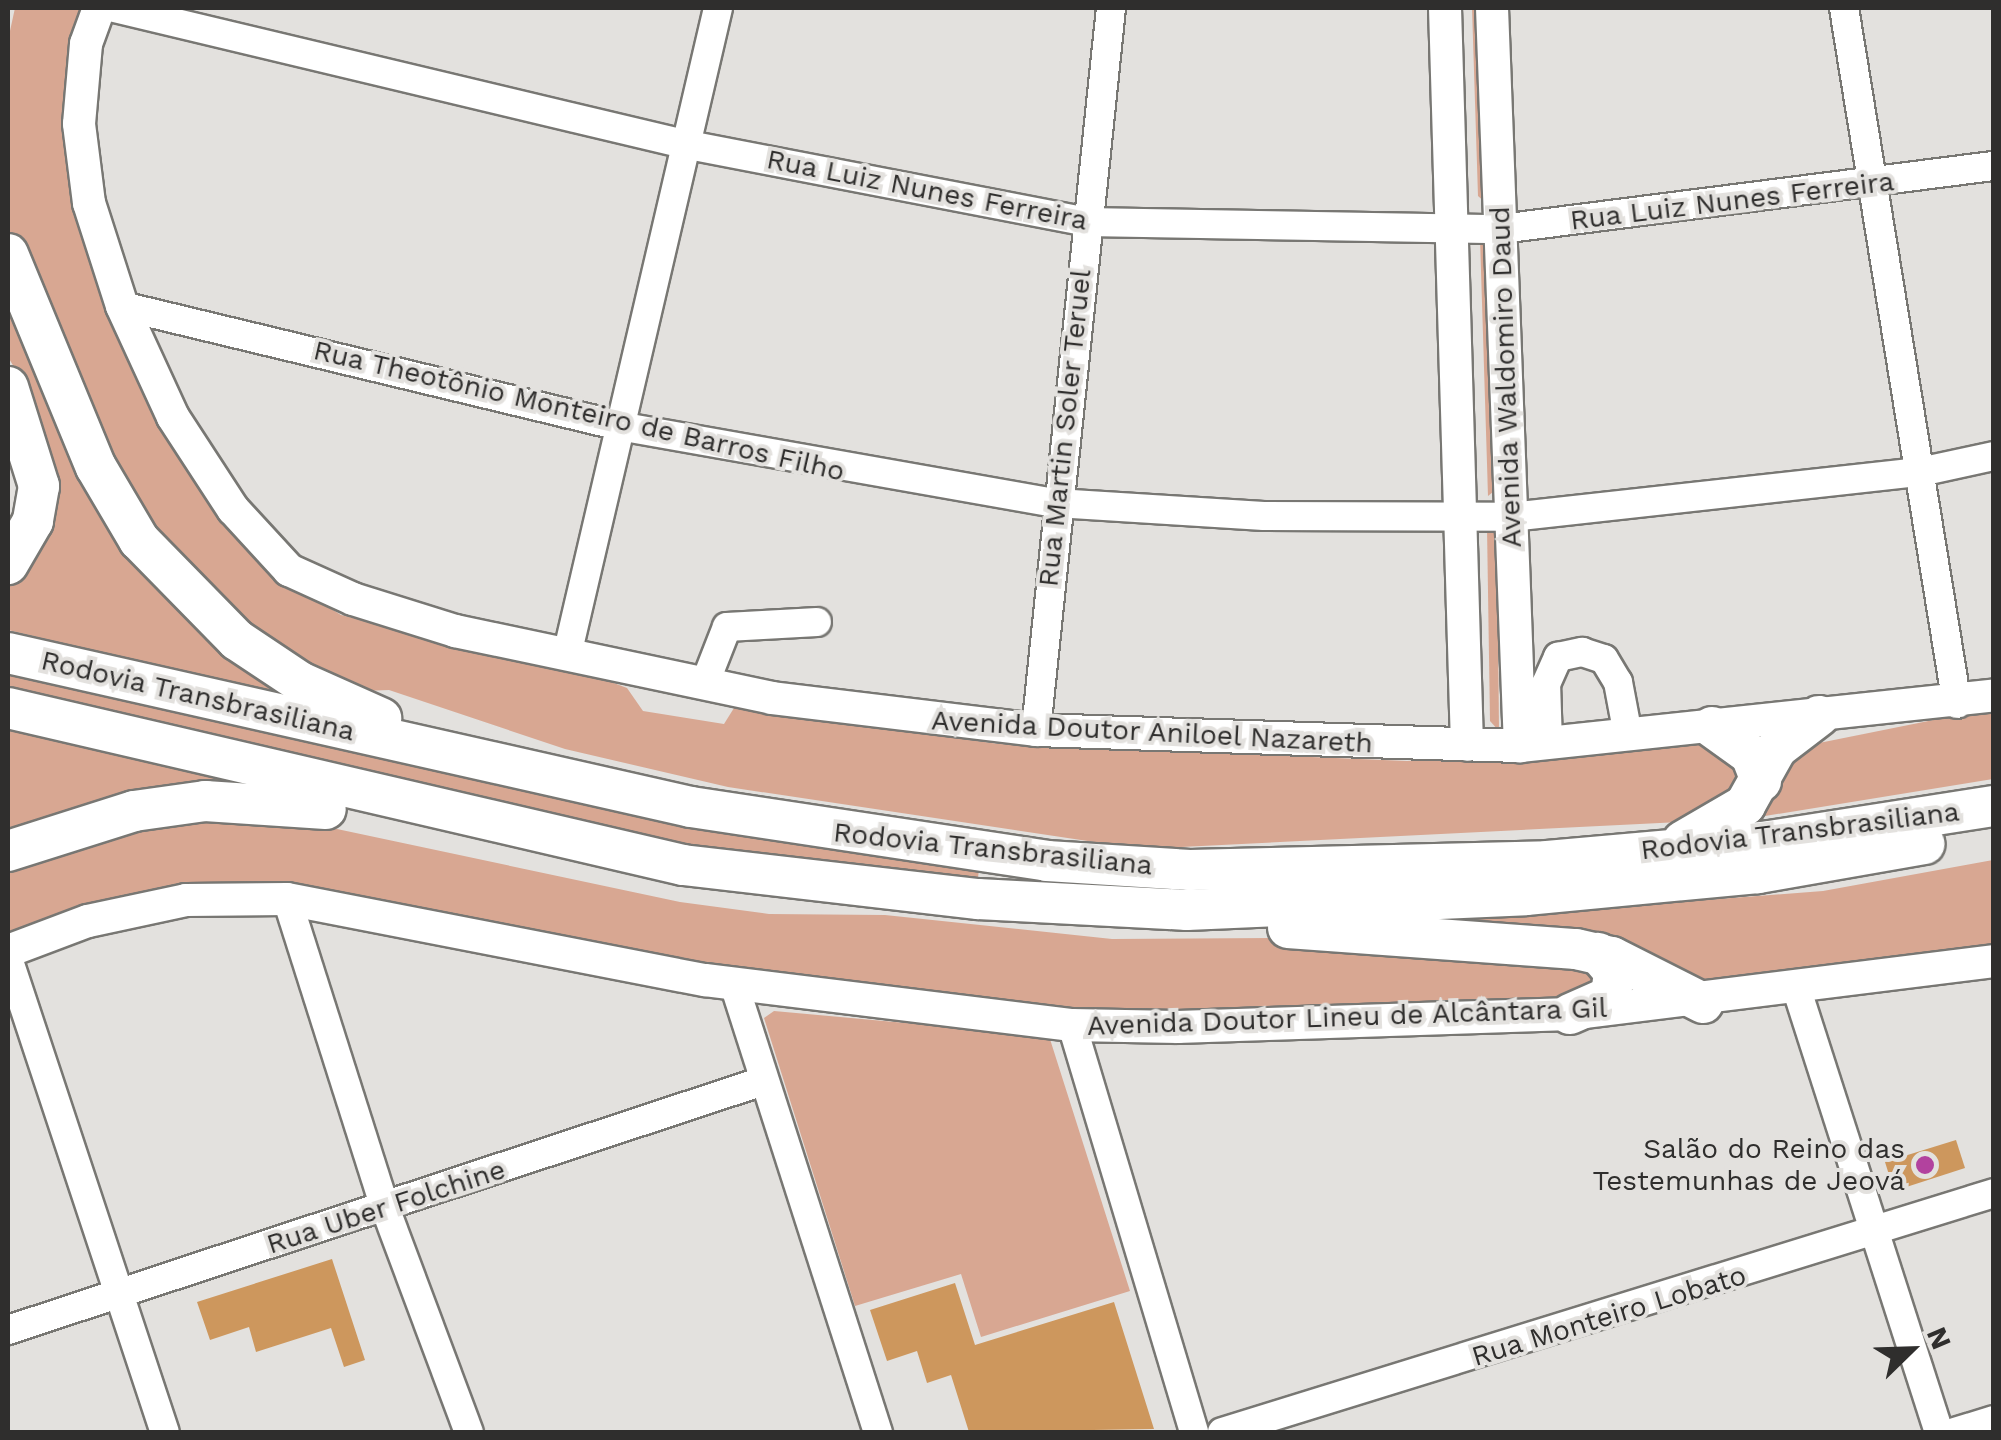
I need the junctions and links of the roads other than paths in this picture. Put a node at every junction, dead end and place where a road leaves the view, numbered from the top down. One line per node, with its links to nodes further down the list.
1 (99, 8): 15 (main road, Avenida Doutor Aniloel Nazareth)
2 (114, 8): 8 (street, Rua Luiz Nunes Ferreira)
3 (718, 8): 8 (street)
4 (1111, 8): 11 (street, Rua Martin Soler Teruel)
5 (1445, 8): 13 (main road, Avenida Waldomiro Daud)
6 (1492, 8): 12 (main road, Avenida Waldomiro Daud)
7 (1844, 8): 10 (street)
8 (688, 145): 11 (street, Rua Luiz Nunes Ferreira); 17 (street)
9 (1994, 166): 10 (street, Rua Luiz Nunes Ferreira)
10 (1873, 187): 12 (street, Rua Luiz Nunes Ferreira); 19 (street)
11 (1086, 222): 13 (street, Rua Luiz Nunes Ferreira); 20 (street, Rua Martin Soler Teruel)
12 (1501, 228): 13 (street, Rua Luiz Nunes Ferreira); 22 (main road, Avenida Waldomiro Daud)
13 (1455, 230): 21 (main road, Avenida Waldomiro Daud)
14 (8, 254): 37 (highway)
15 (122, 306): 17 (street, Rua Theotônio Monteiro de Barros Filho); 26 (main road, Avenida Doutor Aniloel Nazareth)
16 (8, 388): 23 (highway)
17 (624, 427): 20 (street, Rua Theotônio Monteiro de Barros Filho); 26 (street)
18 (1994, 456): 19 (street, Rua Theotônio Monteiro de Barros Filho)
19 (1920, 472): 22 (street, Rua Theotônio Monteiro de Barros Filho); 29 (street)
20 (1056, 504): 21 (street, Rua Theotônio Monteiro de Barros Filho); 33 (street, Rua Martin Soler Teruel)
21 (1462, 516): 22 (street, Rua Theotônio Monteiro de Barros Filho); 36 (main road, Avenida Waldomiro Daud)
22 (1511, 517): 35 (main road, Avenida Waldomiro Daud)
23 (8, 564)
24 (816, 622): 27 (street)
25 (8, 653): 37 (highway, Rodovia Transbrasiliana)
26 (567, 655): 27 (main road, Avenida Doutor Aniloel Nazareth)
27 (704, 682): 33 (main road, Avenida Doutor Aniloel Nazareth)
28 (1994, 695): 29 (main road, Avenida Doutor Aniloel Nazareth)
29 (1957, 704): 31 (main road, Avenida Doutor Aniloel Nazareth)
30 (8, 708): 40 (highway, Rodovia Transbrasiliana)
31 (1819, 716): 32 (main road, Avenida Doutor Aniloel Nazareth); 38 (highway)
32 (1712, 726): 34 (main road, Avenida Doutor Aniloel Nazareth); 38 (highway)
33 (1036, 730): 36 (main road, Avenida Doutor Aniloel Nazareth)
34 (1628, 735): 35 (main road, Avenida Doutor Aniloel Nazareth); 35 (street)
35 (1534, 744): 36 (main road, Avenida Doutor Aniloel Nazareth)
36 (1468, 746)
37 (466, 756): 42 (highway, Rodovia Transbrasiliana)
38 (1761, 780): 42 (highway)
39 (1994, 806): 42 (highway, Rodovia Transbrasiliana)
40 (479, 822): 43 (highway); 45 (highway, Rodovia Transbrasiliana)
41 (1994, 833): 45 (highway, Rodovia Transbrasiliana)
42 (1667, 850)
43 (8, 851)
44 (287, 899): 47 (main road, Avenida Doutor Lineu de Alcântara Gil); 49 (main road, Avenida Doutor Lineu de Alcântara Gil); 56 (street)
45 (1187, 910): 46 (highway)
46 (1598, 953): 51 (highway); 52 (highway)
47 (8, 954): 58 (street)
48 (1994, 962): 50 (main road, Avenida Doutor Lineu de Alcântara Gil)
49 (734, 984): 53 (main road, Avenida Doutor Lineu de Alcântara Gil); 54 (street)
50 (1798, 990): 51 (main road, Avenida Doutor Lineu de Alcântara Gil); 57 (street)
51 (1704, 1003): 52 (main road, Avenida Doutor Lineu de Alcântara Gil)
52 (1570, 1014): 53 (main road, Avenida Doutor Lineu de Alcântara Gil)
53 (1072, 1025): 64 (street)
54 (763, 1081): 56 (street, Rua Uber Folchine); 63 (street)
55 (1994, 1194): 57 (street, Rua Monteiro Lobato)
56 (384, 1205): 58 (street, Rua Uber Folchine); 62 (street)
57 (1875, 1234): 65 (street, Rua Monteiro Lobato); 66 (street)
58 (121, 1292): 59 (street, Rua Uber Folchine); 61 (street)
59 (8, 1330)
60 (1994, 1420): 67 (street)
61 (165, 1432)
62 (469, 1432)
63 (878, 1432)
64 (1194, 1432)
65 (1222, 1432)
66 (1939, 1432)
67 (1955, 1432)

